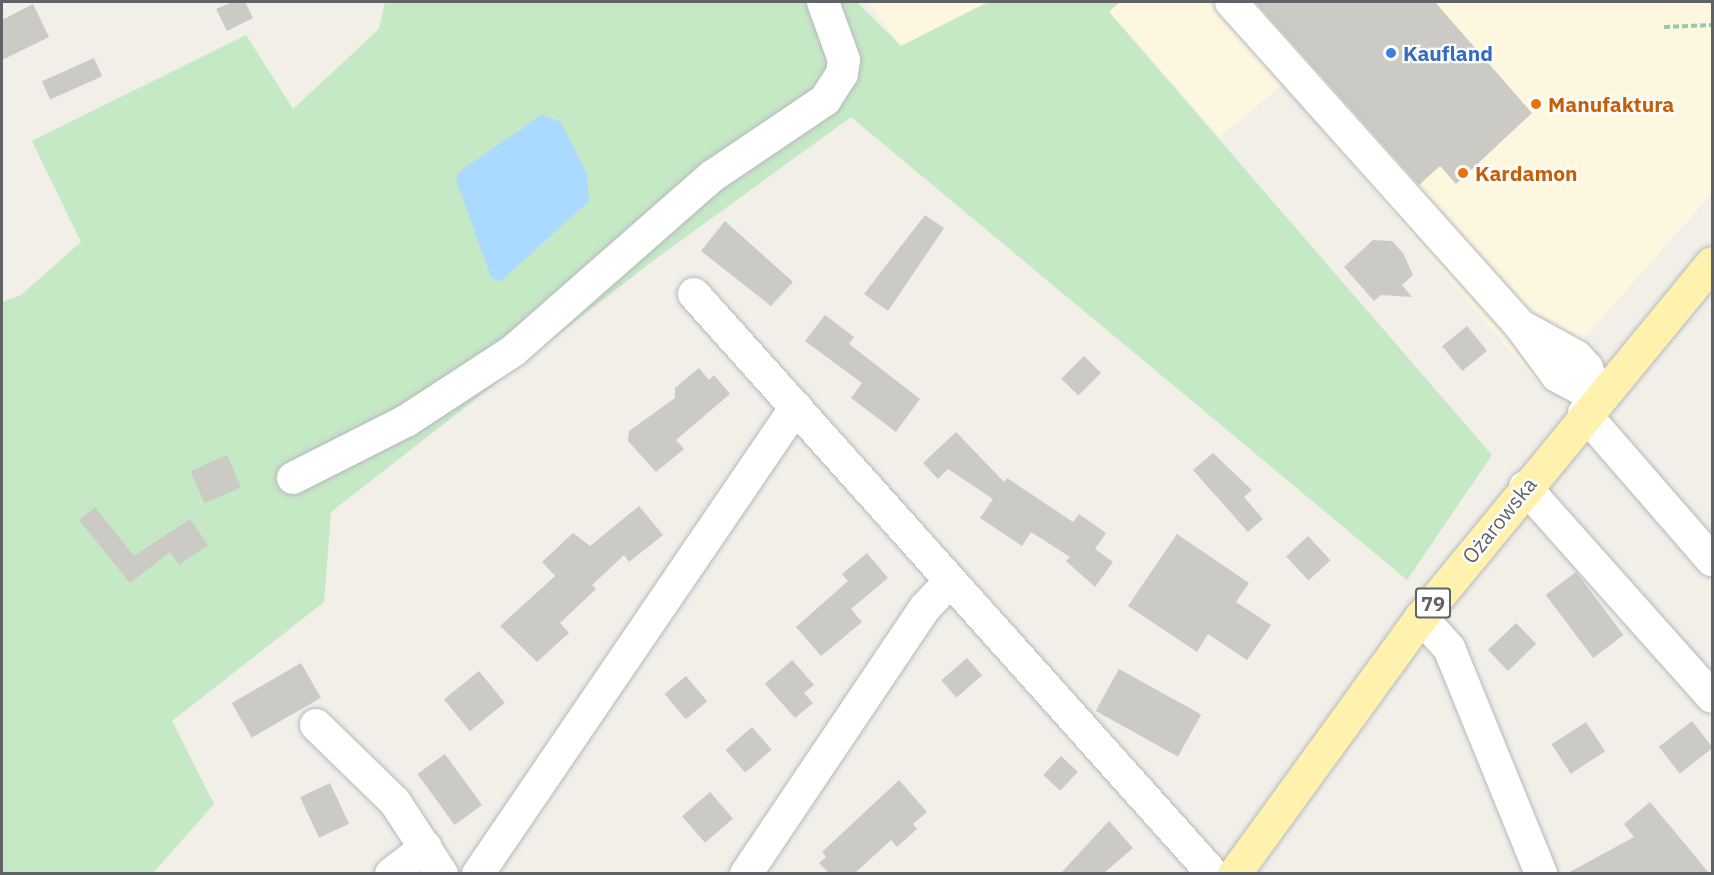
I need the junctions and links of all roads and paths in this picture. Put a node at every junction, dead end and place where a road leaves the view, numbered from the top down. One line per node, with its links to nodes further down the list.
1 (823, 2): 9 (street)
2 (1231, 2): 7 (street)
3 (1713, 24): 4 (path)
4 (1664, 27)
5 (1713, 262): 7 (main road, Ożarowska / 79)
6 (694, 294): 8 (street)
7 (1591, 405): 10 (main road, Ożarowska / 79); 11 (street)
8 (796, 407): 12 (street); 19 (street)
9 (293, 478)
10 (1525, 487): 13 (main road, Ożarowska / 79); 14 (street)
11 (1713, 560)
12 (949, 582): 20 (street); 21 (street)
13 (1421, 617): 22 (main road, Ożarowska / 79); 23 (street)
14 (1713, 697)
15 (316, 725): 16 (street)
16 (426, 847): 17 (street); 18 (street)
17 (391, 873)
18 (442, 873)
19 (478, 873)
20 (746, 873)
21 (1213, 873)
22 (1234, 873)
23 (1541, 873)

